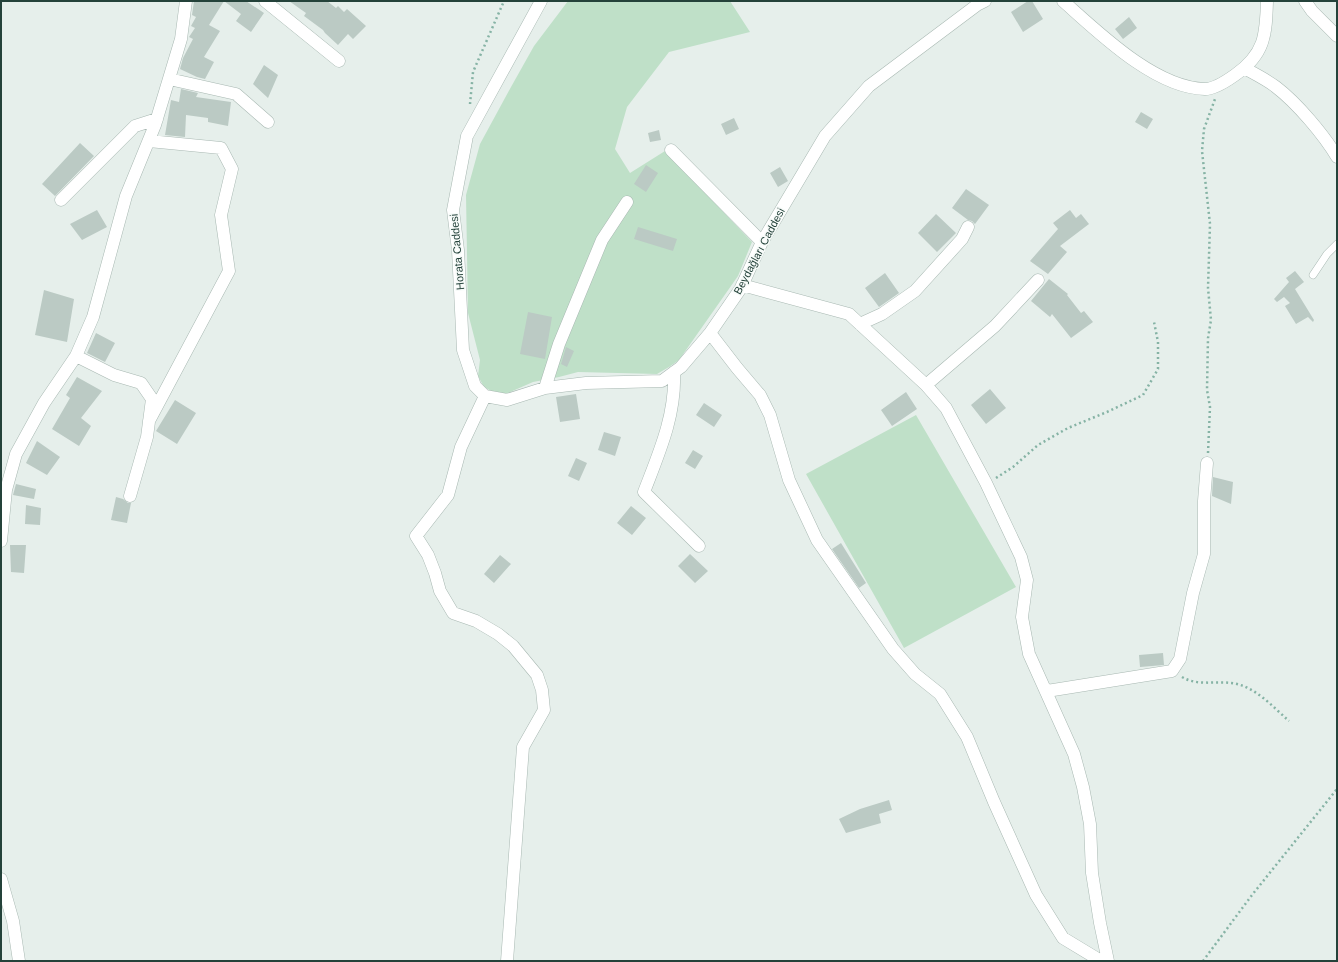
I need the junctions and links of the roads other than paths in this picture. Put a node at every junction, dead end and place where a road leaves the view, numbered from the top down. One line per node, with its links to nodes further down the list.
1 (186, 1): 11 (street)
2 (265, 1): 9 (street)
3 (541, 1): 31 (street, Horata Caddesi)
4 (985, 1): 20 (street, Beydağları Caddesi)
5 (1063, 1): 10 (street)
6 (1267, 1): 10 (street)
7 (1306, 1): 8 (street)
8 (1337, 36)
9 (339, 61)
10 (1244, 68): 16 (street)
11 (169, 79): 12 (street); 13 (street)
12 (157, 119): 14 (street); 17 (street)
13 (268, 122)
14 (149, 141): 27 (street); 32 (street)
15 (672, 150): 20 (street)
16 (1337, 157)
17 (61, 200)
18 (627, 202): 30 (street)
19 (968, 227): 25 (street)
20 (762, 242): 24 (street, Beydağları Caddesi)
21 (1337, 244): 22 (lane)
22 (1313, 275)
23 (1038, 280): 29 (street)
24 (742, 285): 25 (street); 26 (street, Beydağları Caddesi)
25 (860, 324): 29 (street)
26 (710, 333): 28 (street, Beydağları Caddesi); 41 (street)
27 (76, 356): 32 (street); 35 (street)
28 (674, 372): 30 (street, Beydağları Caddesi); 36 (street)
29 (926, 385): 37 (street)
30 (545, 388): 31 (street, Beydağları Caddesi)
31 (485, 396): 40 (street)
32 (149, 421): 34 (street)
33 (1207, 463): 37 (street)
34 (130, 496)
35 (1, 541)
36 (698, 546)
37 (1047, 691): 42 (street)
38 (1, 879): 39 (street)
39 (19, 961)
40 (507, 961)
41 (1101, 961)
42 (1108, 961)

